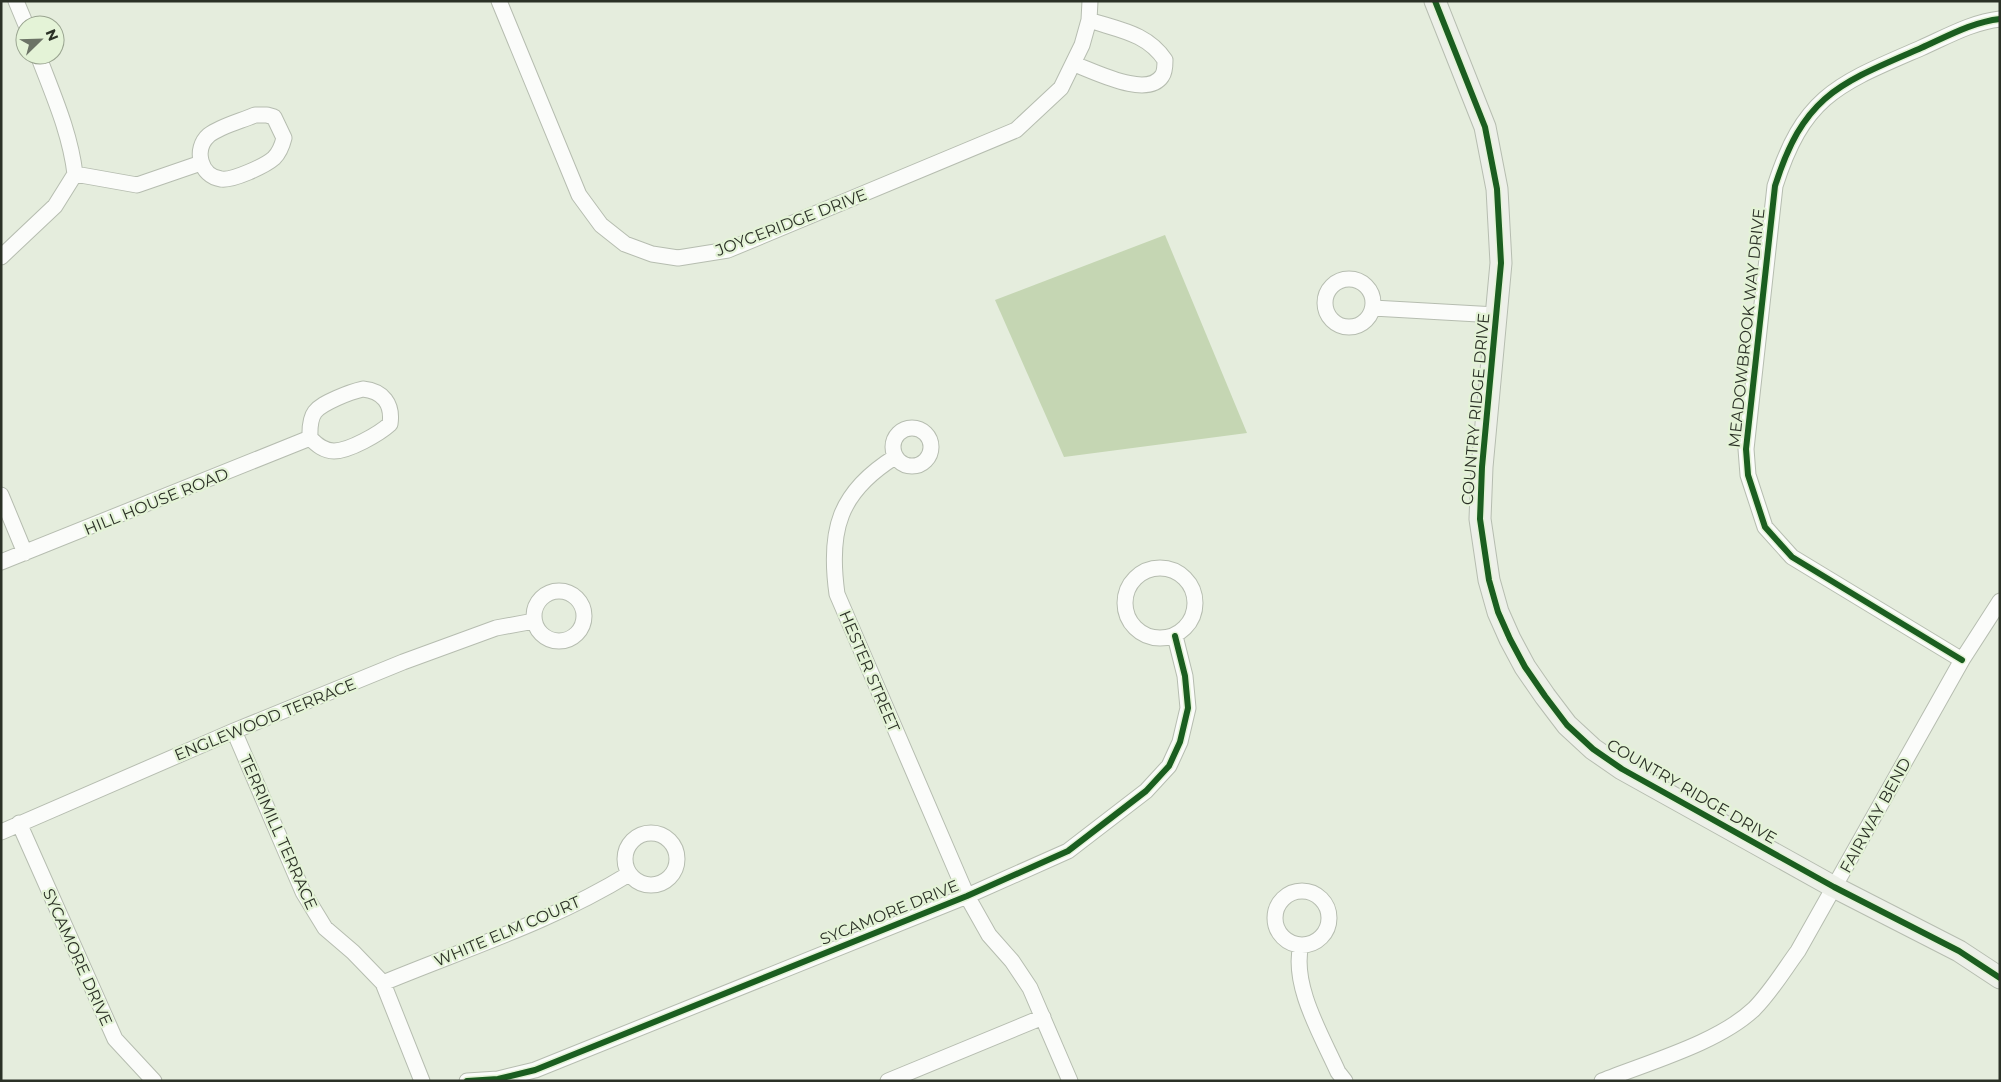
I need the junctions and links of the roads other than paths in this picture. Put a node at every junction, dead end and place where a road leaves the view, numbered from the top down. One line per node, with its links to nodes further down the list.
1 (16, 1): 5 (street)
2 (499, 1): 8 (street, JOYCERIDGE DRIVE)
3 (1090, 1): 7 (street, JOYCERIDGE DRIVE)
4 (1435, 1): 14 (street, COUNTRY RIDGE DRIVE)
5 (22, 15)
6 (2000, 19): 23 (street, MEADOWBROOK WAY DRIVE)
7 (1089, 20): 8 (street, JOYCERIDGE DRIVE); 8 (street)
8 (1074, 64)
9 (42, 65): 11 (street)
10 (201, 164): 10 (street); 11 (street)
11 (76, 174): 12 (street)
12 (1, 257)
13 (1372, 308): 14 (street)
14 (1496, 315): 28 (street, COUNTRY RIDGE DRIVE)
15 (310, 438): 15 (street); 18 (street, HILL HOUSE ROAD)
16 (895, 457): 29 (street, HESTER STREET)
17 (1, 495): 18 (street)
18 (25, 553): 19 (street, HILL HOUSE ROAD)
19 (1, 562)
20 (2000, 601): 23 (street, FAIRWAY BEND)
21 (534, 621): 24 (street, ENGLEWOOD TERRACE)
22 (1175, 636): 22 (street); 29 (street, SYCAMORE DRIVE)
23 (1962, 660): 28 (street, FAIRWAY BEND)
24 (234, 731): 25 (street, ENGLEWOOD TERRACE); 32 (street, TERRIMILL TERRACE)
25 (19, 823): 26 (street, ENGLEWOOD TERRACE); 34 (street, SYCAMORE DRIVE)
26 (1, 832)
27 (629, 874): 32 (street, WHITE ELM COURT)
28 (1834, 887): 31 (street, COUNTRY RIDGE DRIVE); 40 (street, FAIRWAY BEND)
29 (967, 896): 33 (street, HESTER STREET); 36 (street, SYCAMORE DRIVE)
30 (1301, 945): 39 (street)
31 (2000, 978)
32 (383, 983): 35 (street, TERRIMILL TERRACE)
33 (1043, 1017): 37 (street); 38 (street, HESTER STREET)
34 (154, 1081)
35 (422, 1081)
36 (467, 1081)
37 (888, 1081)
38 (1070, 1081)
39 (1345, 1081)
40 (1602, 1081)

